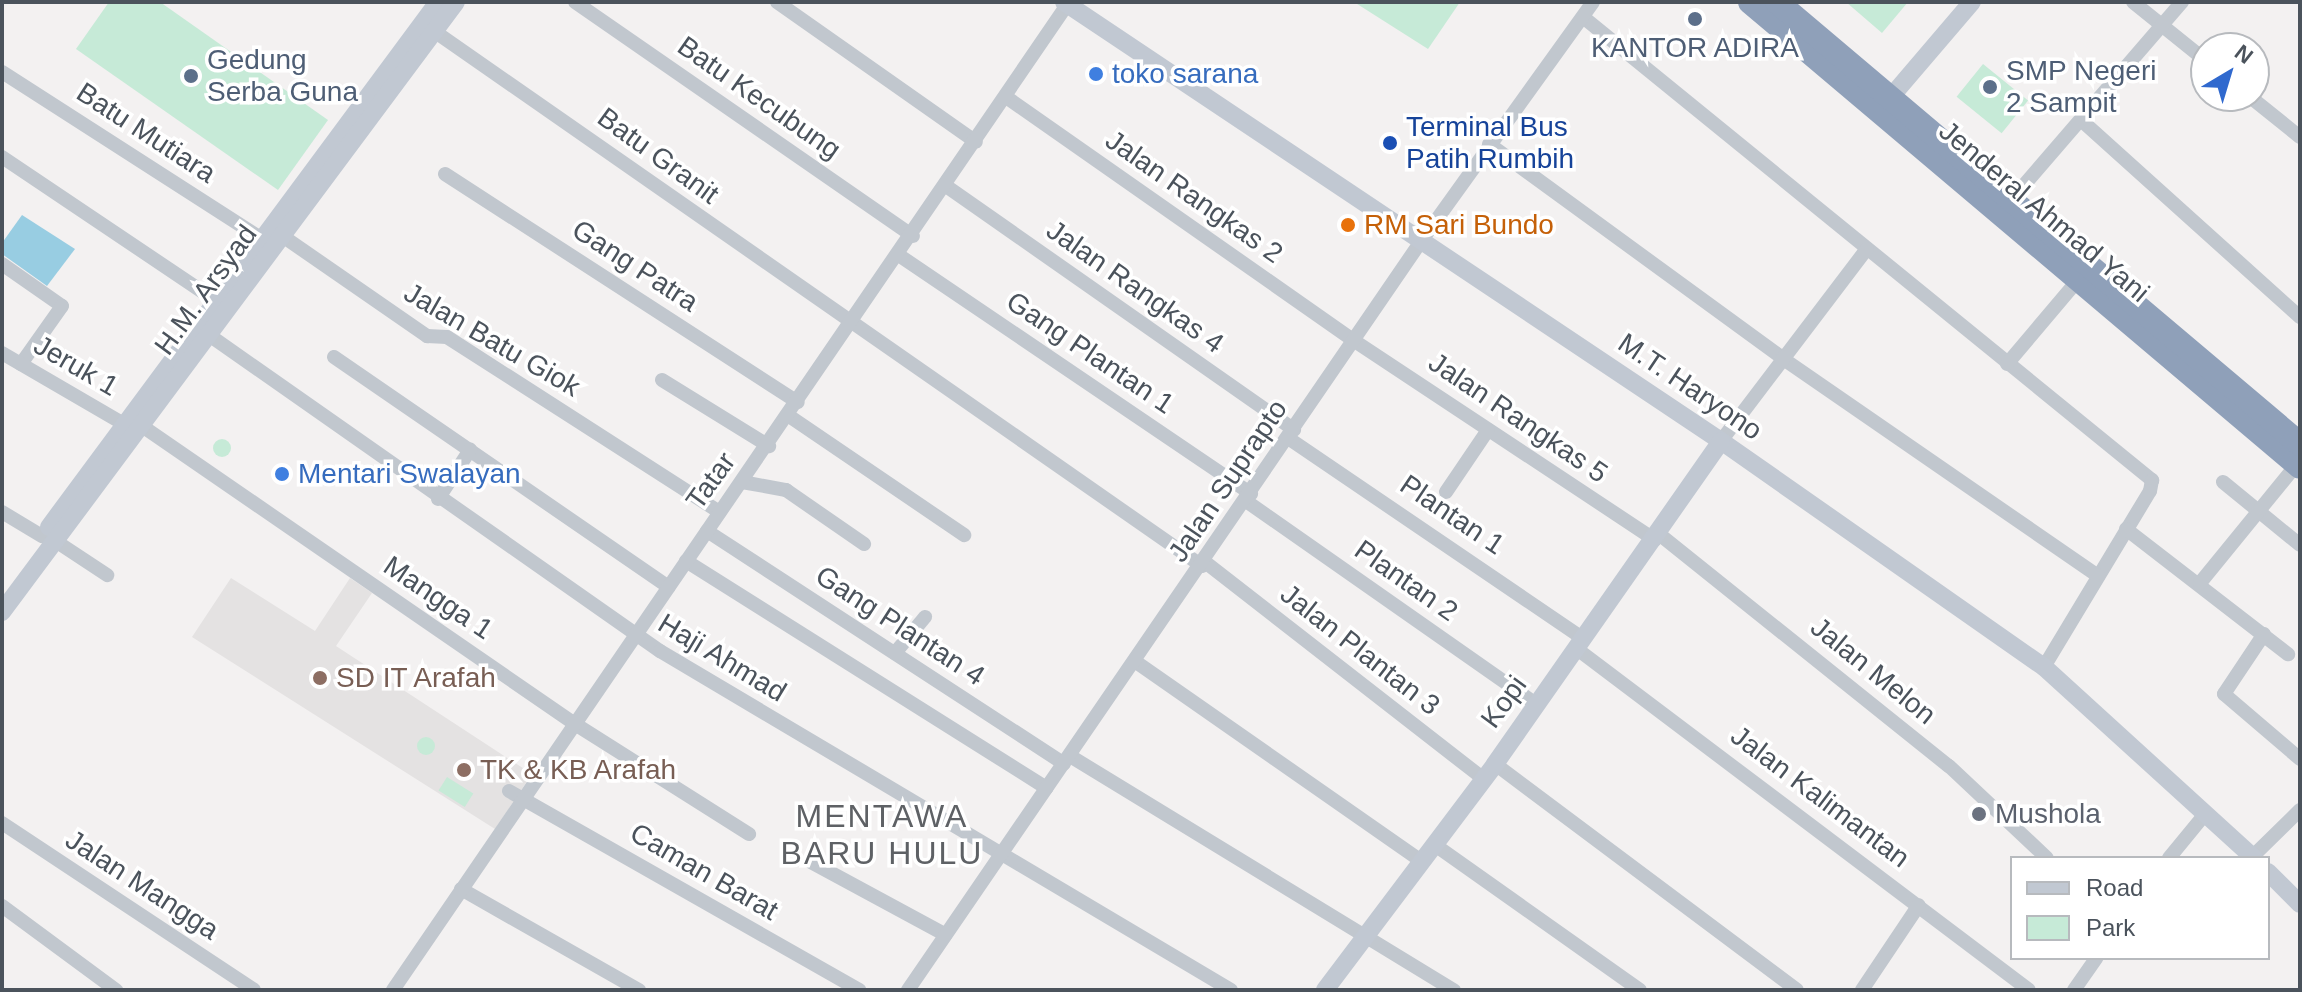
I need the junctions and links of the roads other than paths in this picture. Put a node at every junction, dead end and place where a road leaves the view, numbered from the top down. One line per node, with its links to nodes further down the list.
1 (438, 2): 29 (street, H.M. Arsyad)
2 (456, 2): 14 (street, H.M. Arsyad)
3 (575, 2): 28 (street, Batu Kecubung)
4 (777, 2): 22 (street)
5 (1593, 2): 12 (street, Jalan Suprapto)
6 (1750, 2): 34 (highway, Jenderal Ahmad Yani)
7 (1777, 2): 18 (highway, Jenderal Ahmad Yani)
8 (1972, 2): 18 (street)
9 (2133, 2): 13 (street)
10 (2182, 2): 13 (street)
11 (1067, 3): 17 (street, Tatar); 30 (street, M.T. Haryono)
12 (1583, 17): 23 (street, Jalan Suprapto); 31 (street)
13 (2162, 25): 15 (street); 20 (street)
14 (434, 31): 29 (street, H.M. Arsyad); 37 (street, Batu Granit)
15 (2190, 48)
16 (2, 72): 29 (street, Batu Mutiara)
17 (1006, 97): 22 (street, Tatar); 39 (street, Jalan Rangkas 2)
18 (1890, 98): 27 (highway, Jenderal Ahmad Yani)
19 (2269, 112): 21 (street)
20 (2081, 120): 27 (street); 36 (street)
21 (2300, 137)
22 (976, 142): 26 (street, Tatar)
23 (1489, 144): 30 (street, Jalan Suprapto); 42 (street)
24 (2, 157): 35 (street)
25 (445, 174): 46 (street, Gang Patra)
26 (946, 186): 28 (street, Tatar); 50 (street, Jalan Rangkas 4)
27 (2011, 200): 54 (highway, Jenderal Ahmad Yani)
28 (913, 236): 32 (street, Tatar)
29 (271, 237): 35 (street, H.M. Arsyad); 38 (street, H.M. Arsyad); 62 (street, Jalan Batu Giok)
30 (1422, 240): 39 (street, Jalan Suprapto); 51 (street, M.T. Haryono)
31 (1867, 249): 42 (street); 44 (street)
32 (900, 256): 37 (street, Tatar); 58 (street, Gang Plantan 1)
33 (2, 264): 43 (street)
34 (2078, 280): 44 (street); 54 (highway, Jenderal Ahmad Yani)
35 (215, 300): 48 (street, H.M. Arsyad)
36 (2300, 317)
37 (851, 324): 46 (street, Tatar); 71 (street, Batu Granit)
38 (209, 335): 48 (street, H.M. Arsyad); 59 (street, Haji Ahmad)
39 (1353, 340): 49 (street, Jalan Rangkas 5); 50 (street, Jalan Suprapto)
40 (2, 353): 43 (street, Jeruk 1)
41 (334, 357): 53 (street)
42 (1782, 358): 51 (street); 73 (street)
43 (21, 364): 48 (street, Jeruk 1)
44 (2007, 364): 63 (street)
45 (662, 380): 52 (street)
46 (798, 402): 47 (street, Tatar)
47 (789, 416): 52 (street, Tatar); 65 (street)
48 (133, 425): 67 (street, H.M. Arsyad); 87 (street, Mangga 1)
49 (1488, 430): 57 (street); 66 (street, Jalan Rangkas 5)
50 (1291, 434): 58 (street, Jalan Suprapto); 81 (street, Plantan 1)
51 (1721, 441): 66 (street, Kopi); 85 (street, M.T. Haryono)
52 (769, 446): 55 (street, Tatar)
53 (470, 450): 59 (street); 75 (street)
54 (2299, 458): 60 (street)
55 (742, 482): 62 (street, Tatar); 68 (street)
56 (2223, 482): 60 (street)
57 (1446, 492)
58 (1248, 497): 71 (street, Jalan Suprapto); 86 (street, Plantan 2)
59 (438, 499): 80 (street, Haji Ahmad)
60 (2256, 509): 69 (street); 74 (street)
61 (2, 512): 67 (street)
62 (720, 512): 64 (street, Tatar)
63 (2126, 529): 73 (street); 74 (street)
64 (707, 531): 70 (street, Tatar); 82 (street, Gang Plantan 4)
65 (964, 535)
66 (1657, 537): 81 (street, Kopi); 100 (street, Jalan Melon)
67 (48, 538): 72 (street); 76 (street, H.M. Arsyad); 77 (street, H.M. Arsyad)
68 (864, 544)
69 (2300, 545)
70 (686, 561): 75 (street, Tatar); 91 (street)
71 (1203, 564): 84 (street, Jalan Suprapto); 90 (street, Jalan Plantan 3)
72 (107, 575)
73 (2098, 576): 85 (street)
74 (2200, 583): 79 (street)
75 (669, 587): 80 (street, Tatar)
76 (2, 591)
77 (2, 612)
78 (925, 617): 82 (street)
79 (2264, 634): 83 (street); 88 (street)
80 (635, 635): 87 (street, Tatar); 99 (street, Haji Ahmad)
81 (1581, 644): 86 (street, Kopi); 109 (street, Jalan Kalimantan)
82 (895, 653): 89 (street, Gang Plantan 4)
83 (2288, 654)
84 (1136, 662): 89 (street, Jalan Suprapto); 105 (street)
85 (2044, 667): 95 (street, M.T. Haryono)
86 (1537, 705): 90 (street, Kopi)
87 (575, 724): 93 (street, Tatar); 97 (street, Mangga 1)
88 (2300, 759)
89 (1067, 760): 91 (street, Jalan Suprapto); 112 (street, Gang Plantan 4)
90 (1489, 772): 98 (street, Kopi); 124 (street, Jalan Plantan 3)
91 (1047, 788): 99 (street, Jalan Suprapto)
92 (509, 791): 93 (street, Caman Barat)
93 (523, 799): 107 (street, Tatar); 118 (street, Caman Barat)
94 (2300, 810): 103 (street)
95 (2206, 813): 101 (street); 102 (street, M.T. Haryono)
96 (2, 823): 115 (street, Jalan Mangga)
97 (749, 834)
98 (1435, 845): 105 (street, Kopi); 123 (street)
99 (1001, 856): 111 (street, Jalan Suprapto); 120 (street, Haji Ahmad)
100 (2045, 856)
101 (2171, 856)
102 (2252, 856)
103 (2254, 856)
104 (811, 862): 111 (street)
105 (1423, 862): 112 (street, Kopi)
106 (2270, 874): 108 (street)
107 (461, 889): 116 (street, Tatar); 117 (street)
108 (2300, 904)
109 (1919, 905): 125 (street); 126 (street, Jalan Kalimantan)
110 (2, 906): 114 (street)
111 (946, 935): 119 (street, Jalan Suprapto)
112 (1367, 935): 121 (street, Kopi); 122 (street, Gang Plantan 4)
113 (2095, 960): 127 (street)
114 (116, 990)
115 (254, 990)
116 (393, 990)
117 (639, 990)
118 (859, 990)
119 (908, 990)
120 (1231, 990)
121 (1325, 990)
122 (1454, 990)
123 (1640, 990)
124 (1797, 990)
125 (1862, 990)
126 (2029, 990)
127 (2074, 990)

